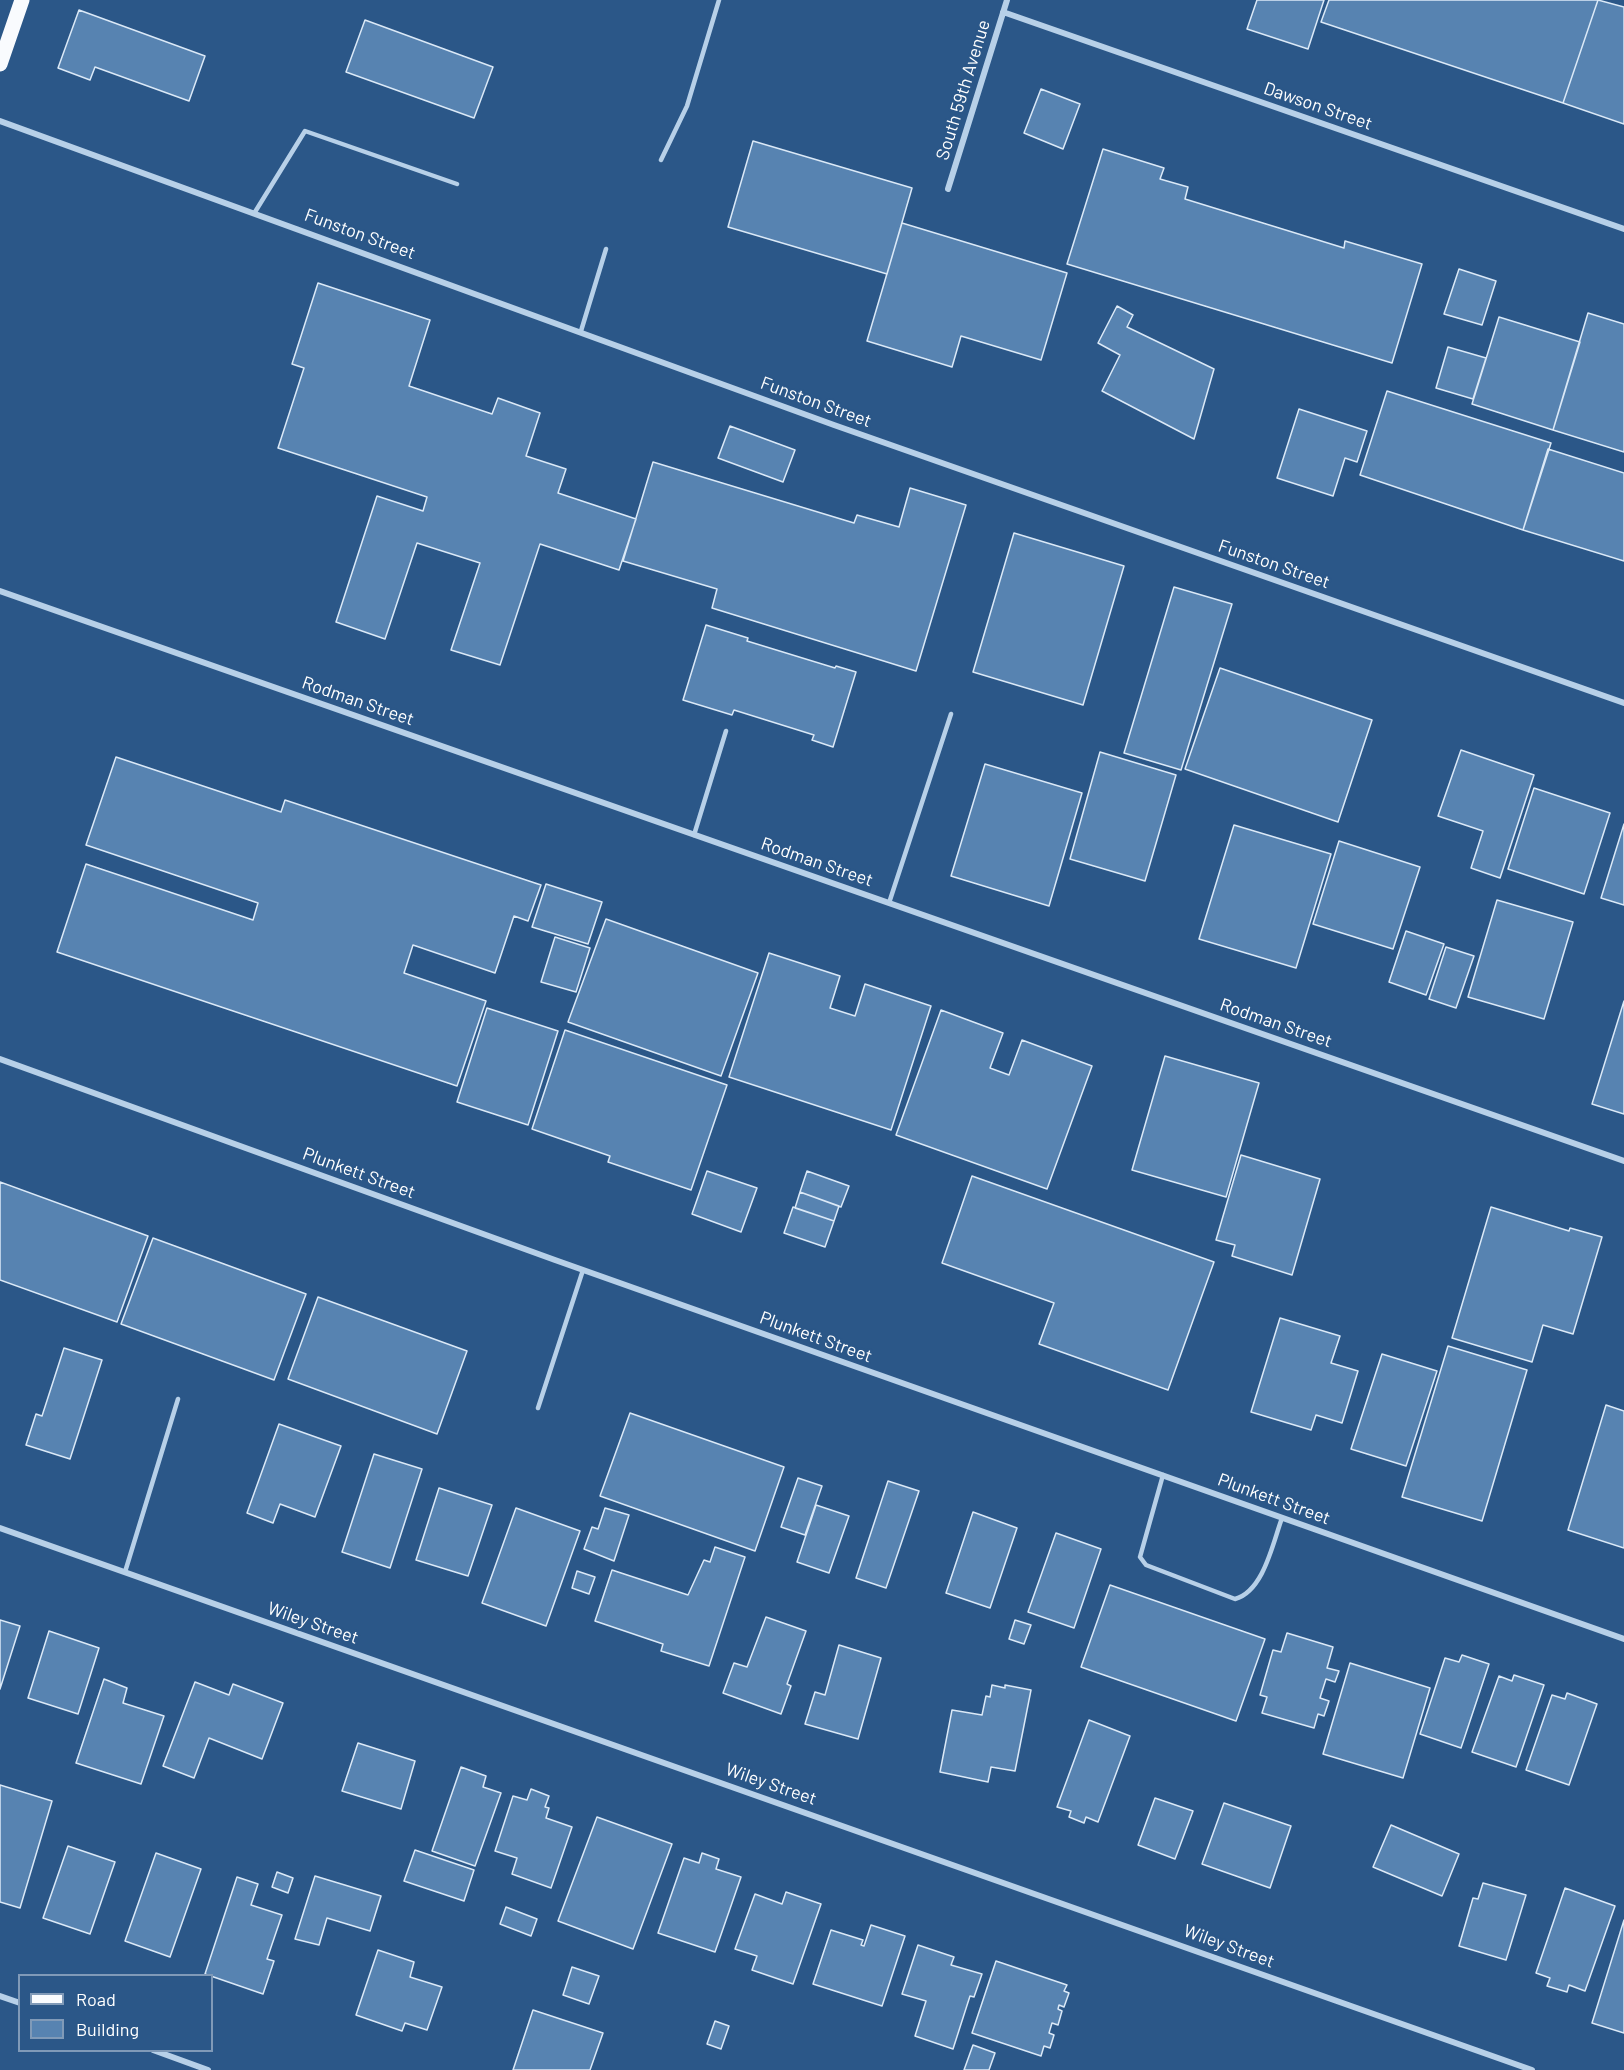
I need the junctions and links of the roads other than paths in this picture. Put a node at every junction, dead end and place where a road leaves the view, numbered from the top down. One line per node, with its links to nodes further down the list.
1 (22, 0): 5 (main road)
2 (719, 0): 7 (lane)
3 (1007, 0): 4 (street, South 59th Avenue)
4 (1003, 12): 9 (street, South 59th Avenue); 11 (street, Dawson Street)
5 (0, 64)
6 (0, 121): 10 (street, Funston Street)
7 (661, 160)
8 (457, 184): 10 (lane)
9 (948, 189)
10 (255, 212): 13 (street, Funston Street)
11 (1624, 229)
12 (606, 249): 13 (lane)
13 (581, 331): 15 (street, Funston Street)
14 (0, 591): 18 (street, Rodman Street)
15 (1624, 704)
16 (951, 714): 19 (lane)
17 (726, 731): 18 (lane)
18 (694, 835): 19 (street, Rodman Street)
19 (889, 903): 21 (street, Rodman Street)
20 (0, 1059): 22 (street, Plunkett Street)
21 (1624, 1161)
22 (583, 1270): 24 (lane); 25 (street, Plunkett Street)
23 (178, 1399): 28 (lane)
24 (538, 1408)
25 (1163, 1475): 26 (street, Plunkett Street); 26 (lane)
26 (1282, 1518): 29 (street, Plunkett Street)
27 (0, 1528): 28 (street, Wiley Street)
28 (125, 1572): 34 (street, Wiley Street)
29 (1624, 1639)
30 (0, 1996): 31 (street)
31 (18, 2002)
32 (158, 2052): 33 (street)
33 (208, 2070)
34 (1532, 2070)

